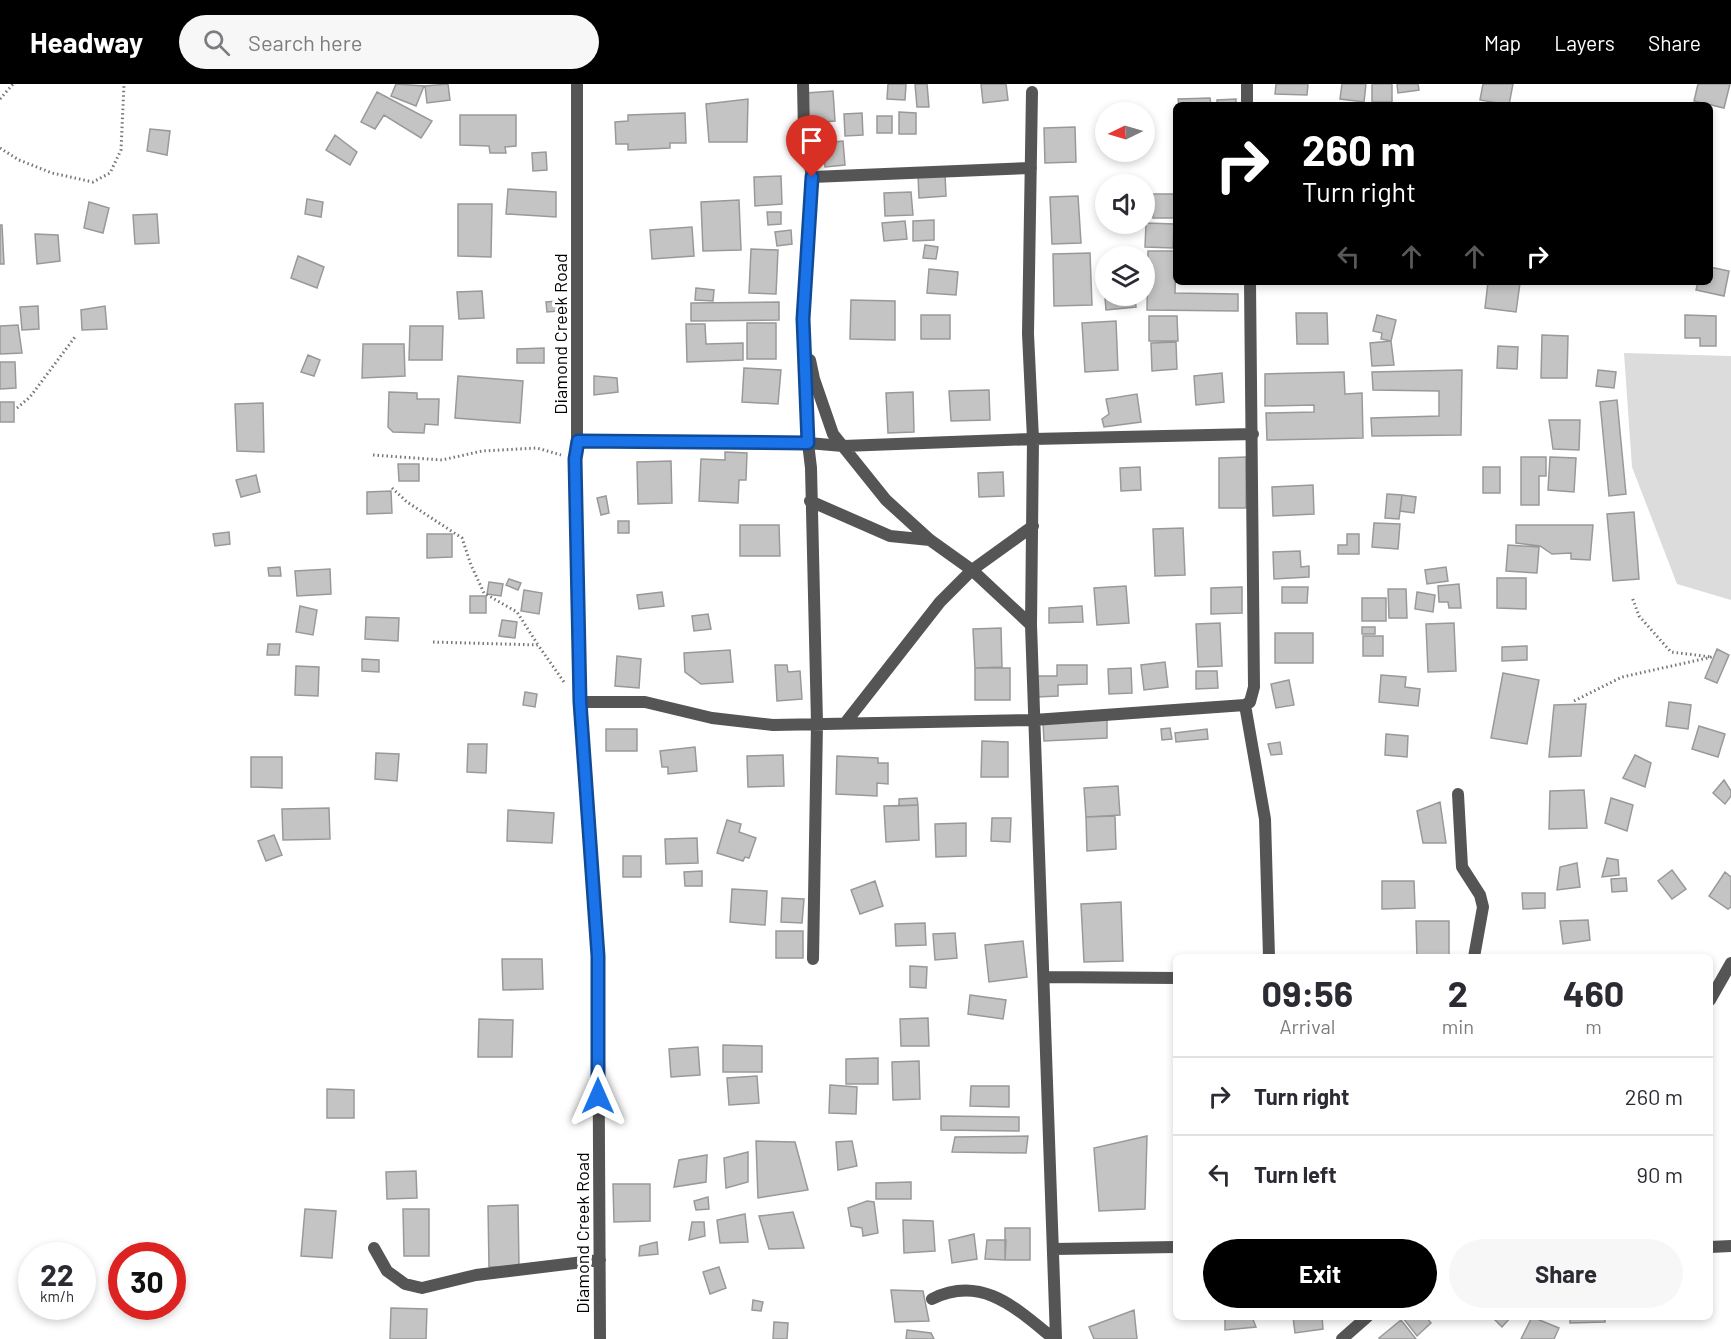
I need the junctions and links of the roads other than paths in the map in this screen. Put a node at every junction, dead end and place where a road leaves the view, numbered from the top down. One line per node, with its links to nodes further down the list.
1 (577, 84): 12 (street, Diamond Creek Road)
2 (803, 84): 7 (street)
3 (1246, 84): 5 (street)
4 (1032, 92): 6 (street)
5 (1247, 102)
6 (1031, 168): 7 (street); 11 (street)
7 (812, 177): 9 (street)
8 (1250, 285): 10 (street)
9 (803, 319): 13 (street); 14 (street)
10 (1253, 434): 11 (street); 21 (street)
11 (1033, 439): 14 (street); 16 (street)
12 (578, 441): 13 (street); 20 (street, Diamond Creek Road)
13 (808, 443): 14 (street); 15 (street)
14 (843, 446): 17 (street)
15 (810, 501): 17 (street); 24 (street)
16 (1033, 526): 18 (street); 19 (street)
17 (930, 540): 18 (street)
18 (972, 570): 19 (street); 23 (street)
19 (1030, 625): 22 (street)
20 (580, 702): 24 (street); 38 (street, Diamond Creek Road)
21 (1245, 705): 22 (street); 26 (street)
22 (1034, 720): 23 (street); 30 (street)
23 (846, 722): 24 (street)
24 (818, 723): 28 (street)
25 (1458, 794): 27 (street)
26 (1269, 954)
27 (1475, 954)
28 (813, 959)
29 (1731, 963): 32 (street)
30 (1044, 977): 31 (street); 37 (street)
31 (1173, 978)
32 (1713, 995)
33 (1173, 1246): 37 (street)
34 (1731, 1246): 35 (street)
35 (1713, 1247)
36 (374, 1248): 38 (street)
37 (1054, 1250): 42 (street)
38 (600, 1260): 41 (street, Diamond Creek Road)
39 (932, 1299): 42 (street)
40 (1364, 1320): 43 (street)
41 (600, 1339)
42 (1055, 1339)
43 (1342, 1339)

